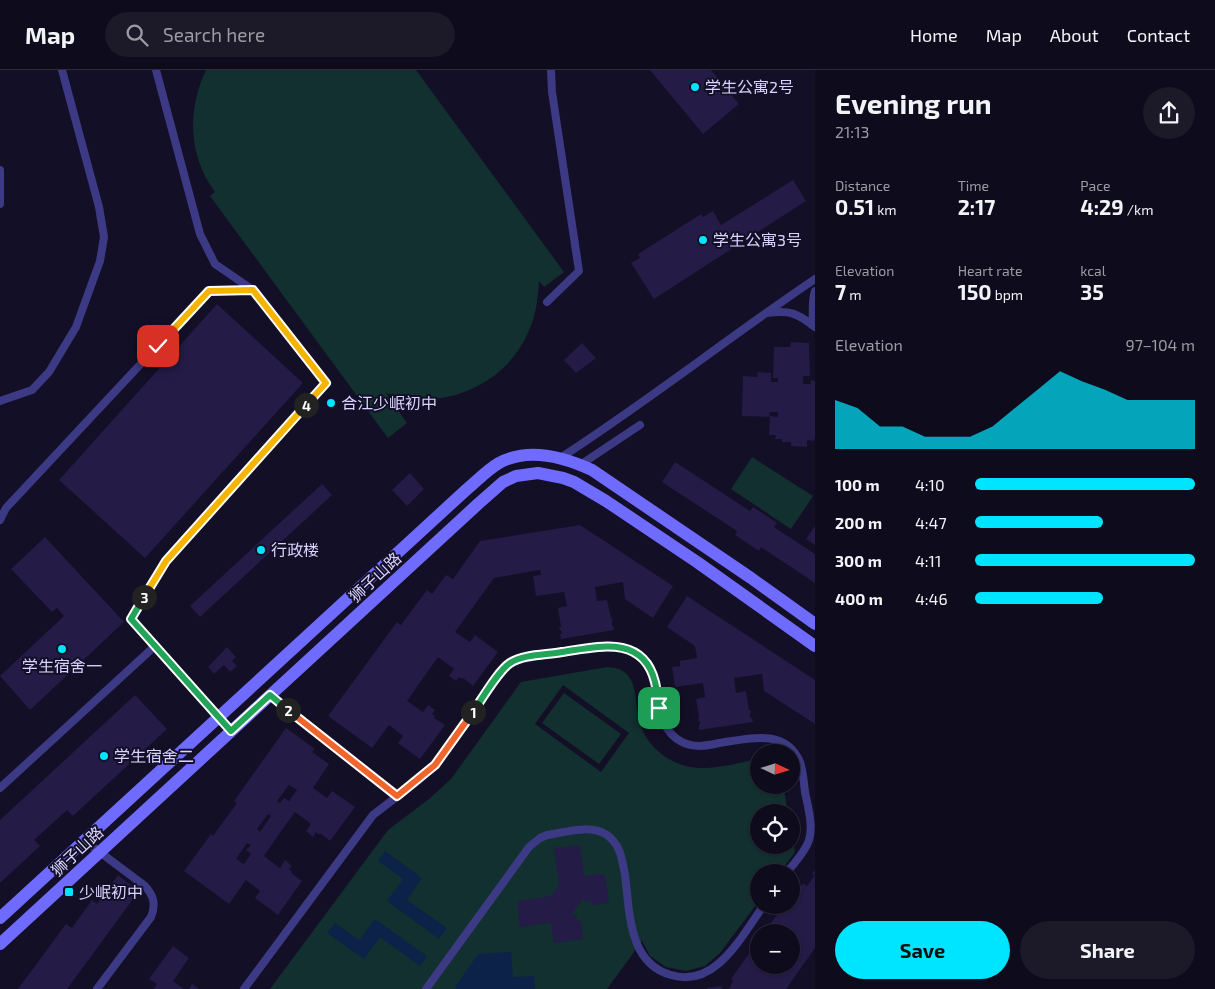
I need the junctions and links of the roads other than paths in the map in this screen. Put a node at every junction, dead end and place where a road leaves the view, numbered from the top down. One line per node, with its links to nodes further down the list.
1 (62, 70): 12 (lane)
2 (156, 70): 7 (lane)
3 (551, 70): 9 (lane)
4 (0, 170): 5 (lane)
5 (0, 204)
6 (815, 279): 10 (lane)
7 (253, 290): 16 (lane); 18 (lane)
8 (815, 291): 11 (lane)
9 (547, 302)
10 (765, 313): 11 (lane); 14 (lane)
11 (814, 326)
12 (0, 401)
13 (640, 425): 15 (lane)
14 (560, 458): 15 (street, 狮子山路); 21 (street, 狮子山路)
15 (580, 465): 17 (street, 狮子山路)
16 (0, 520)
17 (815, 624)
18 (155, 646): 21 (lane); 23 (lane)
19 (815, 646): 20 (street, 狮子山路)
20 (270, 695): 22 (street, 狮子山路); 24 (lane)
21 (219, 718): 22 (lane); 25 (street, 狮子山路)
22 (231, 731): 26 (street, 狮子山路)
23 (0, 788)
24 (397, 796): 27 (lane); 32 (lane)
25 (85, 840): 26 (lane); 29 (street, 狮子山路)
26 (100, 852): 30 (street, 狮子山路); 31 (lane)
27 (793, 864)
28 (757, 914): 33 (lane)
29 (0, 918)
30 (0, 944)
31 (97, 989)
32 (244, 989)
33 (426, 989)

